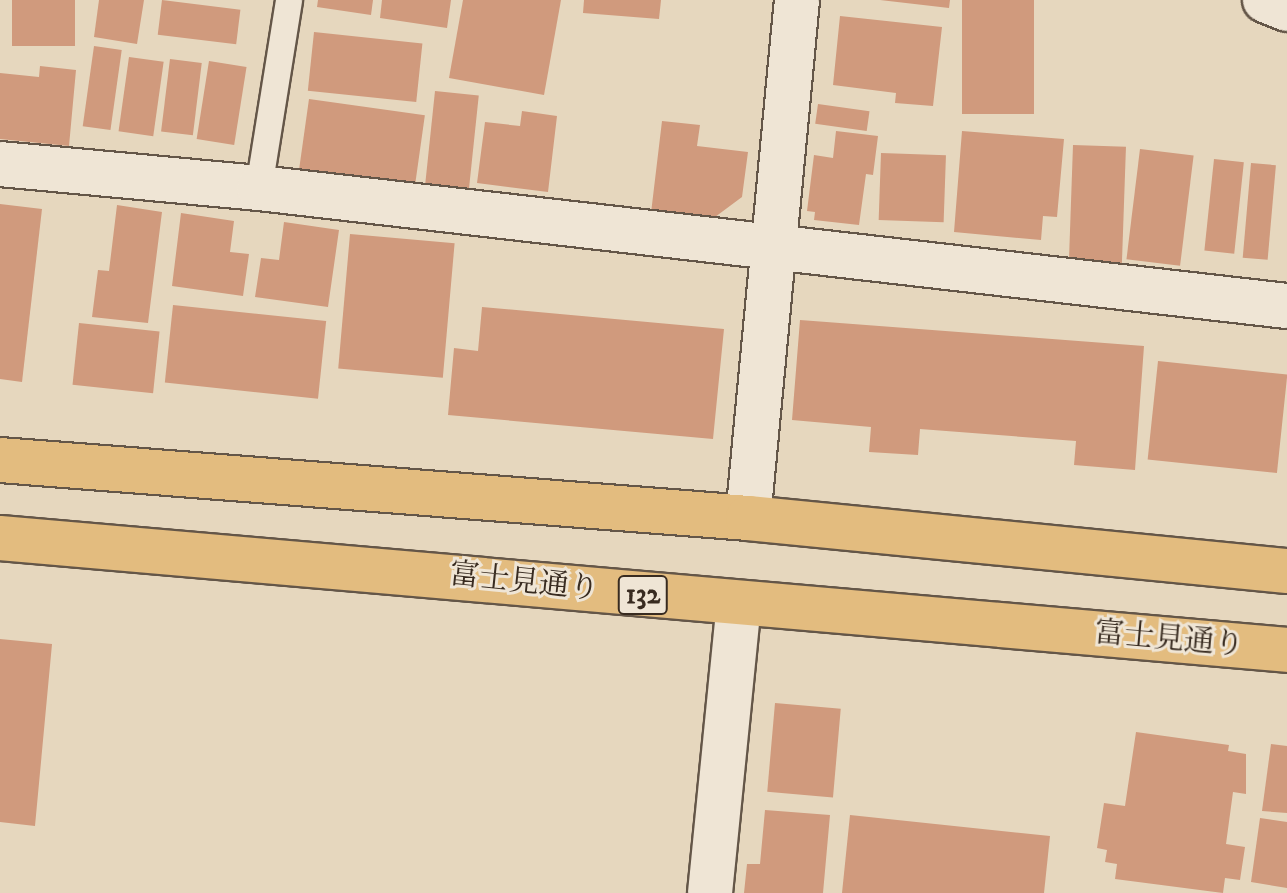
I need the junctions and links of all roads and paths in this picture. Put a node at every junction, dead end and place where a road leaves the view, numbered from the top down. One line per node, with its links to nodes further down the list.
1 (289, 0): 6 (lane)
2 (797, 0): 7 (street)
3 (1265, 0): 4 (street)
4 (1287, 9)
5 (0, 164): 6 (street)
6 (259, 188): 7 (street)
7 (771, 248): 8 (street); 10 (street)
8 (1287, 306)
9 (0, 460): 10 (highway)
10 (748, 518): 12 (highway)
11 (0, 538): 13 (highway, 富士見通り / 132)
12 (1287, 571)
13 (739, 604): 14 (highway, 富士見通り / 132); 15 (street)
14 (1287, 650)
15 (710, 893)

